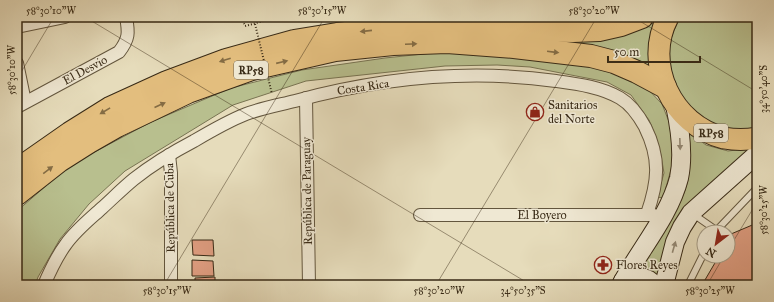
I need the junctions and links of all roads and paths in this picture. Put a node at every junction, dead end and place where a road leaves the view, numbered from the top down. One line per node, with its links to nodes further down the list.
1 (65, 17): 9 (street)
2 (126, 17): 14 (street, El Desvio)
3 (258, 17): 7 (path)
4 (279, 17): 8 (path)
5 (642, 17): 18 (highway, RP58, one-way to 18)
6 (668, 17): 12 (highway, RP58)
7 (253, 18): 8 (path)
8 (255, 24): 11 (path, bridge)
9 (17, 27)
10 (17, 63): 14 (street)
11 (272, 94)
12 (670, 96): 15 (highway, RP58); 20 (highway, RP58, one-way to 12); 23 (main road, one-way to 23)
13 (306, 98): 17 (street, Costa Rica); 23 (street, Costa Rica); 30 (street, República de Paraguay)
14 (21, 105)
15 (757, 138)
16 (757, 154): 21 (main road)
17 (169, 155): 28 (street, Costa Rica); 29 (street, República de Cuba)
18 (17, 170)
19 (757, 188): 25 (lane)
20 (17, 194)
21 (691, 213): 24 (lane); 32 (main road, one-way to 21)
22 (420, 215): 23 (street, El Boyero)
23 (655, 215): 27 (main road)
24 (706, 224)
25 (722, 224)
26 (698, 264): 33 (lane)
27 (622, 283): 31 (main road)
28 (44, 285)
29 (171, 285)
30 (308, 285)
31 (654, 285)
32 (664, 285)
33 (688, 285)

